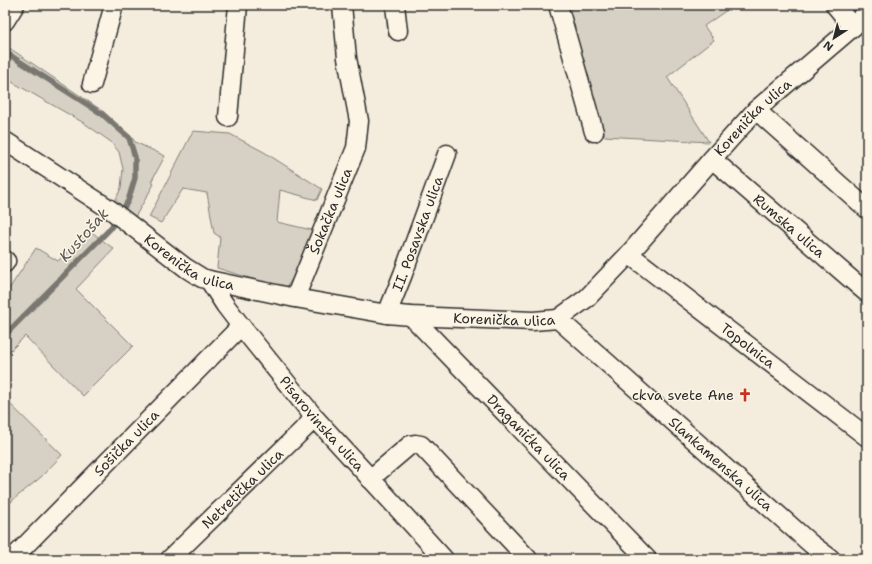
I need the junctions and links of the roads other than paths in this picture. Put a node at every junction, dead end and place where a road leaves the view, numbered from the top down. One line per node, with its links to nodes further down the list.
1 (15, 5): 9 (street)
2 (114, 5): 12 (street)
3 (238, 5): 14 (street)
4 (342, 5): 23 (street, Šokačka ulica)
5 (395, 5): 11 (street)
6 (558, 5): 15 (street)
7 (835, 5): 10 (street)
8 (867, 12): 10 (street, Korenička ulica)
9 (5, 21)
10 (853, 27): 13 (street, Korenička ulica)
11 (398, 31)
12 (92, 84)
13 (756, 110): 18 (street, Korenička ulica); 19 (street)
14 (228, 117)
15 (594, 132)
16 (5, 141): 21 (street, Korenička ulica)
17 (447, 154): 24 (street, II. Posavska ulica)
18 (712, 159): 20 (street, Korenička ulica); 22 (street, Rumska ulica)
19 (867, 209)
20 (630, 254): 26 (street, Korenička ulica); 29 (street, Topolnica)
21 (209, 280): 23 (street, Korenička ulica); 27 (street, Pisarovinska ulica)
22 (867, 293)
23 (295, 298): 24 (street, Korenička ulica)
24 (387, 314): 25 (street, Korenička ulica)
25 (411, 316): 26 (street, Korenička ulica); 35 (street, Draganićka ulica)
26 (558, 319): 36 (street, Slankamenska ulica)
27 (242, 326): 28 (street, Pisarovinska ulica); 31 (street, Sošička ulica)
28 (315, 418): 30 (street, Pisarovinska ulica); 32 (street, Netretička ulica)
29 (867, 437)
30 (370, 479): 33 (street, Pisarovinska ulica); 34 (street)
31 (12, 559)
32 (170, 559)
33 (444, 559)
34 (528, 559)
35 (647, 559)
36 (831, 559)

